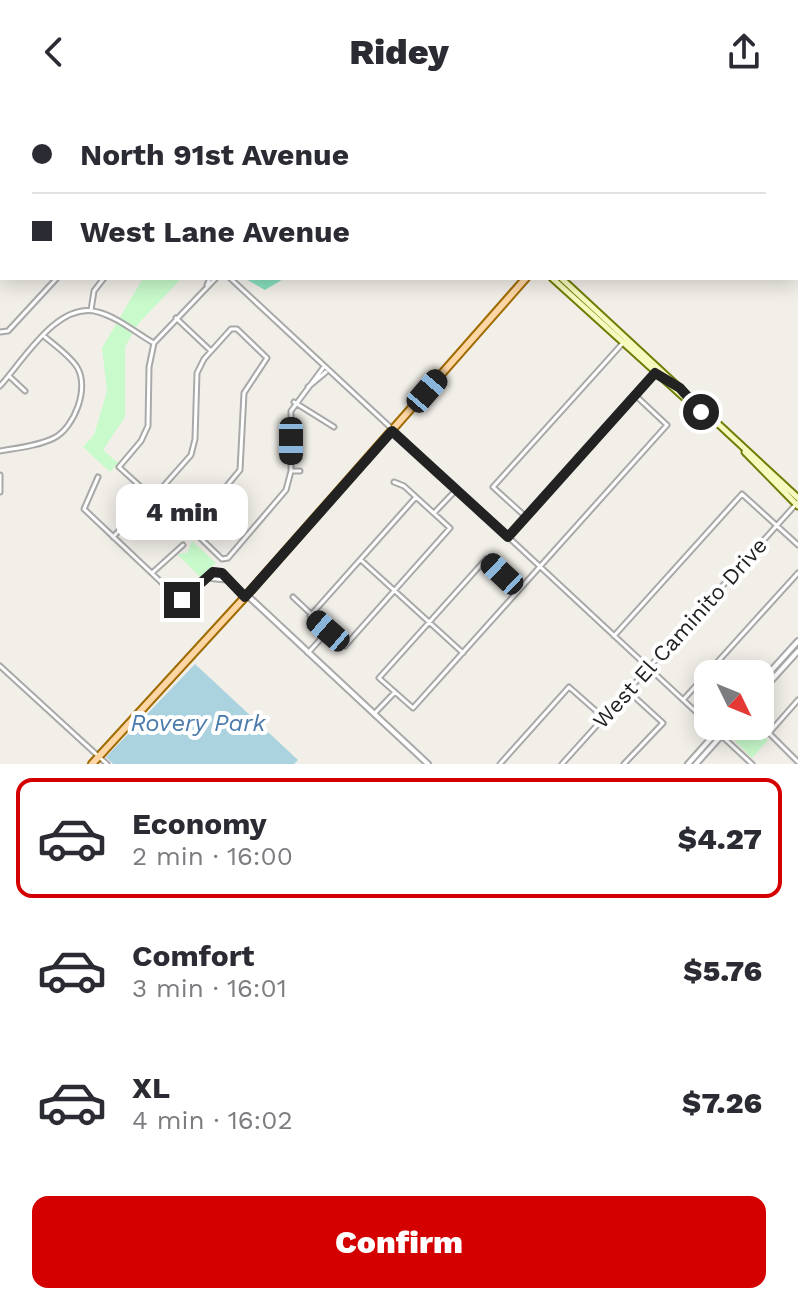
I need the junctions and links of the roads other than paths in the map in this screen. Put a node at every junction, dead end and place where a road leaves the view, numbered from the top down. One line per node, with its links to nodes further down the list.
1 (55, 280): 14 (street)
2 (102, 280): 11 (street)
3 (209, 280): 9 (street)
4 (213, 280): 9 (street)
5 (232, 280): 19 (street)
6 (524, 280): 29 (main road)
7 (554, 280): 10 (main road)
8 (563, 280): 13 (main road)
9 (207, 285): 12 (street)
10 (578, 302): 13 (main road); 16 (main road)
11 (91, 310): 15 (street); 17 (street)
12 (176, 318): 17 (street); 18 (street)
13 (607, 320): 16 (main road)
14 (2, 333)
15 (44, 336): 21 (street); 30 (street)
16 (625, 341): 20 (main road); 23 (main road); 46 (street)
17 (154, 343): 18 (street)
18 (211, 351): 33 (street)
19 (325, 370): 26 (street); 29 (street)
20 (655, 373): 23 (main road); 25 (street); 27 (main road)
21 (9, 376): 22 (street); 24 (street)
22 (0, 386)
23 (680, 388): 27 (main road)
24 (25, 391)
25 (635, 395): 46 (street); 53 (street)
26 (294, 402): 28 (street); 33 (street)
27 (701, 412): 43 (main road)
28 (334, 427)
29 (392, 431): 40 (street); 62 (main road)
30 (46, 442): 31 (street); 32 (street)
31 (48, 447)
32 (0, 451)
33 (291, 471): 34 (street)
34 (300, 471)
35 (0, 475): 38 (street)
36 (98, 477): 48 (street)
37 (394, 482): 42 (street)
38 (1, 486): 39 (street); 41 (street)
39 (9, 487)
40 (456, 489): 45 (street); 49 (street)
41 (0, 492)
42 (416, 497): 45 (street); 52 (street)
43 (798, 502): 47 (street, West El Caminito Drive)
44 (137, 512): 48 (street)
45 (434, 513): 61 (street)
46 (526, 517): 49 (street)
47 (777, 526): 51 (street); 67 (street); 73 (street, West El Caminito Drive)
48 (113, 537): 55 (street)
49 (508, 537): 53 (street)
50 (183, 545): 55 (street)
51 (798, 545)
52 (361, 560): 61 (street); 64 (street)
53 (540, 567): 60 (street); 67 (street)
54 (217, 572): 57 (street); 58 (street); 59 (street)
55 (152, 573): 57 (street)
56 (798, 573): 78 (street)
57 (206, 578): 58 (street)
58 (216, 578): 59 (street)
59 (226, 580): 62 (street)
60 (519, 589): 65 (street); 71 (street)
61 (394, 591): 65 (street); 66 (street)
62 (246, 596): 70 (street); 86 (main road)
63 (293, 597): 64 (street)
64 (310, 616): 66 (street)
65 (429, 622): 71 (street); 77 (street)
66 (328, 631): 70 (street)
67 (614, 636): 73 (street)
68 (798, 641): 74 (street)
69 (798, 651): 75 (street)
70 (308, 653): 81 (street)
71 (463, 653): 77 (street)
72 (0, 666): 86 (street)
73 (649, 668): 76 (street, West El Caminito Drive); 78 (street)
74 (774, 668)
75 (774, 678)
76 (628, 691): 82 (street, West El Caminito Drive); 93 (street)
77 (395, 692): 81 (street)
78 (683, 700): 80 (street)
79 (798, 700): 87 (street)
80 (694, 711)
81 (374, 714): 90 (street)
82 (603, 718): 91 (street); 92 (street, West El Caminito Drive)
83 (713, 740): 94 (street)
84 (714, 740): 95 (street)
85 (726, 740): 96 (street)
86 (98, 757): 88 (main road); 89 (street)
87 (798, 762)
88 (92, 764)
89 (107, 764)
90 (428, 764)
91 (500, 764)
92 (562, 764)
93 (624, 764)
94 (688, 764)
95 (696, 764)
96 (752, 764)

